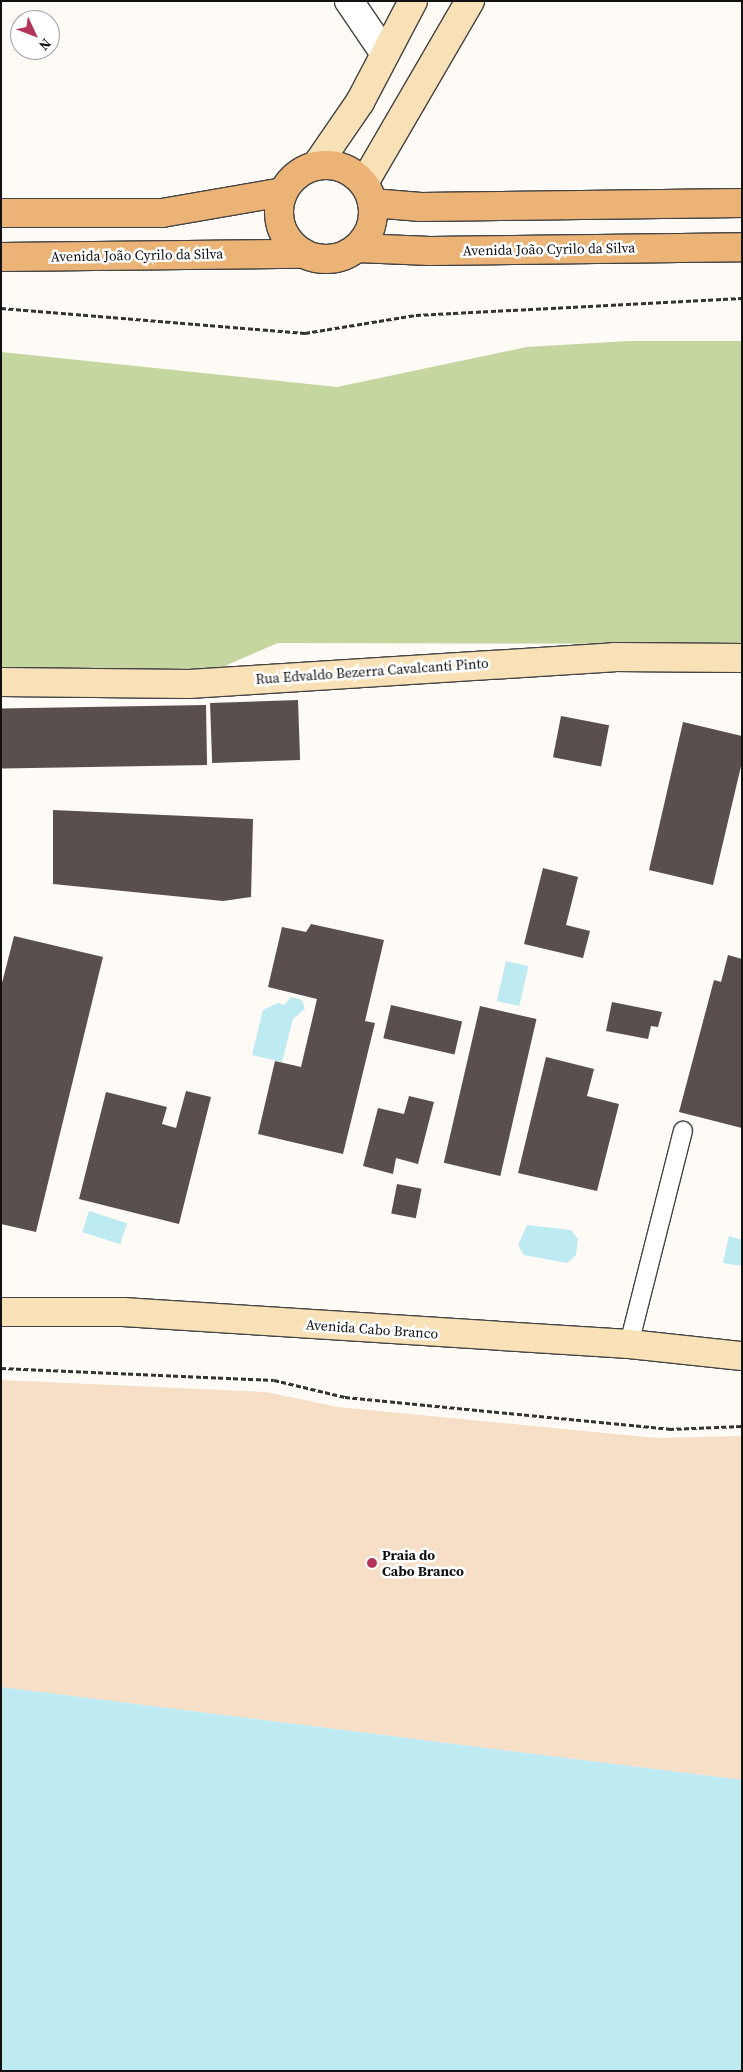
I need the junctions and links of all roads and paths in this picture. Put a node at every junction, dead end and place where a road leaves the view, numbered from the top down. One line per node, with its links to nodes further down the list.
1 (349, 1): 4 (street)
2 (413, 1): 4 (main road)
3 (470, 1): 7 (main road)
4 (385, 54): 5 (main road)
5 (316, 166): 6 (main road); 7 (main road)
6 (283, 192): 9 (main road); 12 (main road)
7 (368, 193): 8 (main road); 11 (main road)
8 (742, 203)
9 (1, 213)
10 (742, 247): 11 (main road, Avenida João Cyrilo da Silva)
11 (357, 248): 12 (main road)
12 (303, 254): 13 (main road, Avenida João Cyrilo da Silva)
13 (1, 257)
14 (742, 298): 15 (path)
15 (1, 308)
16 (742, 658): 17 (main road, Rua Edvaldo Bezerra Cavalcanti Pinto)
17 (1, 682)
18 (682, 1131): 20 (lane)
19 (1, 1312): 20 (main road, Avenida Cabo Branco)
20 (629, 1344): 21 (main road, Avenida Cabo Branco)
21 (742, 1356)
22 (1, 1368): 23 (path)
23 (742, 1426)

